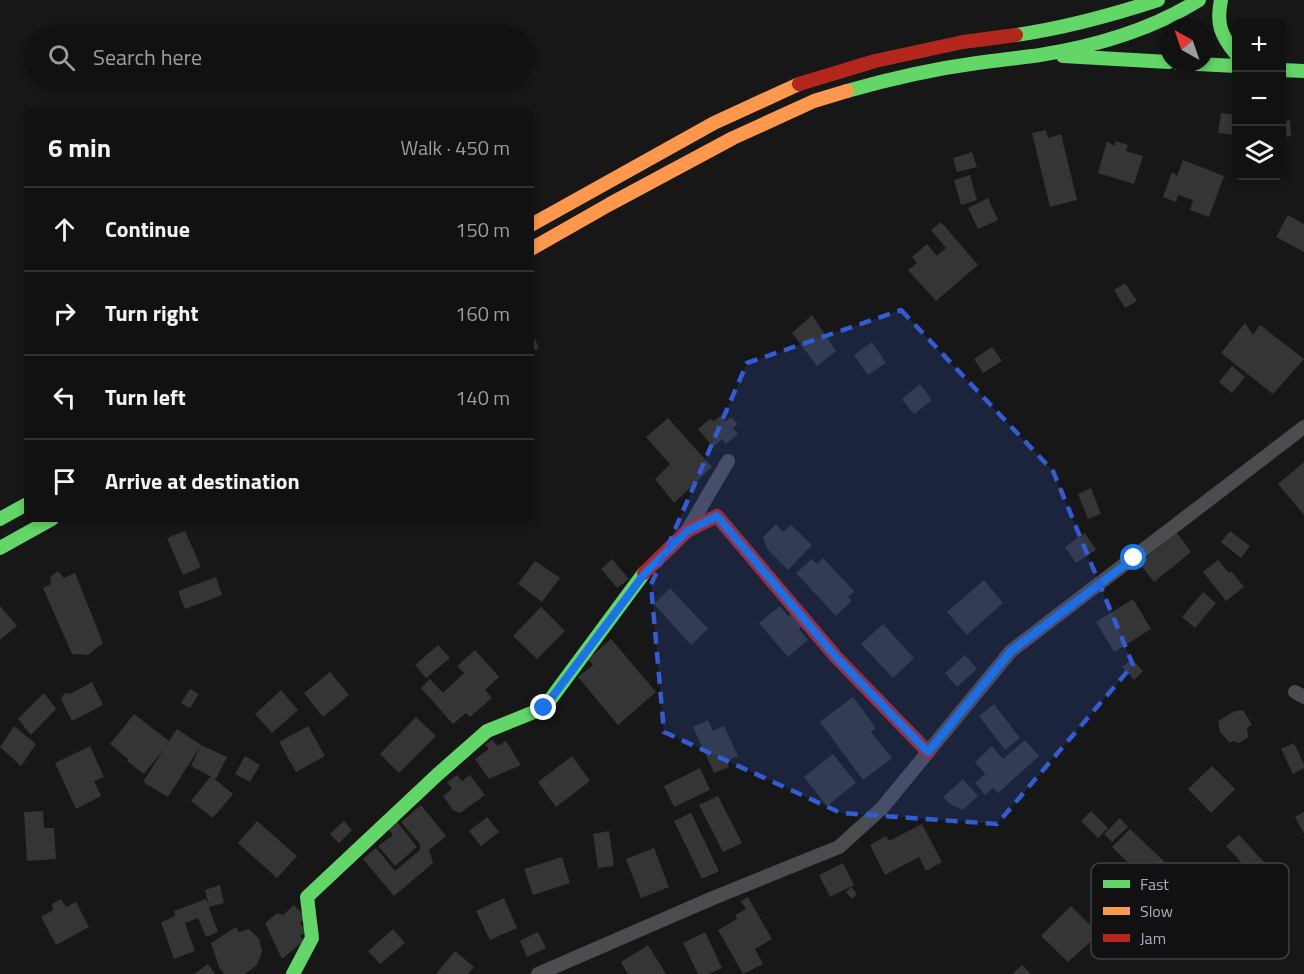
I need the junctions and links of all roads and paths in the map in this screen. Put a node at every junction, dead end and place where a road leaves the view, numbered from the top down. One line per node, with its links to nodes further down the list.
1 (1158, 0): 11 (main road)
2 (1199, 0): 5 (main road)
3 (1221, 0): 4 (main road)
4 (1232, 49)
5 (1041, 55): 6 (main road); 12 (main road)
6 (1160, 62)
7 (1214, 65): 8 (main road)
8 (1232, 66)
9 (1286, 70): 10 (main road)
10 (1304, 71)
11 (534, 223)
12 (534, 247)
13 (1304, 427): 20 (street)
14 (728, 461): 18 (street)
15 (24, 506): 16 (main road)
16 (0, 519)
17 (47, 522): 19 (main road)
18 (687, 531): 20 (main road); 21 (main road)
19 (0, 548)
20 (928, 752): 22 (street)
21 (293, 974)
22 (538, 974)

